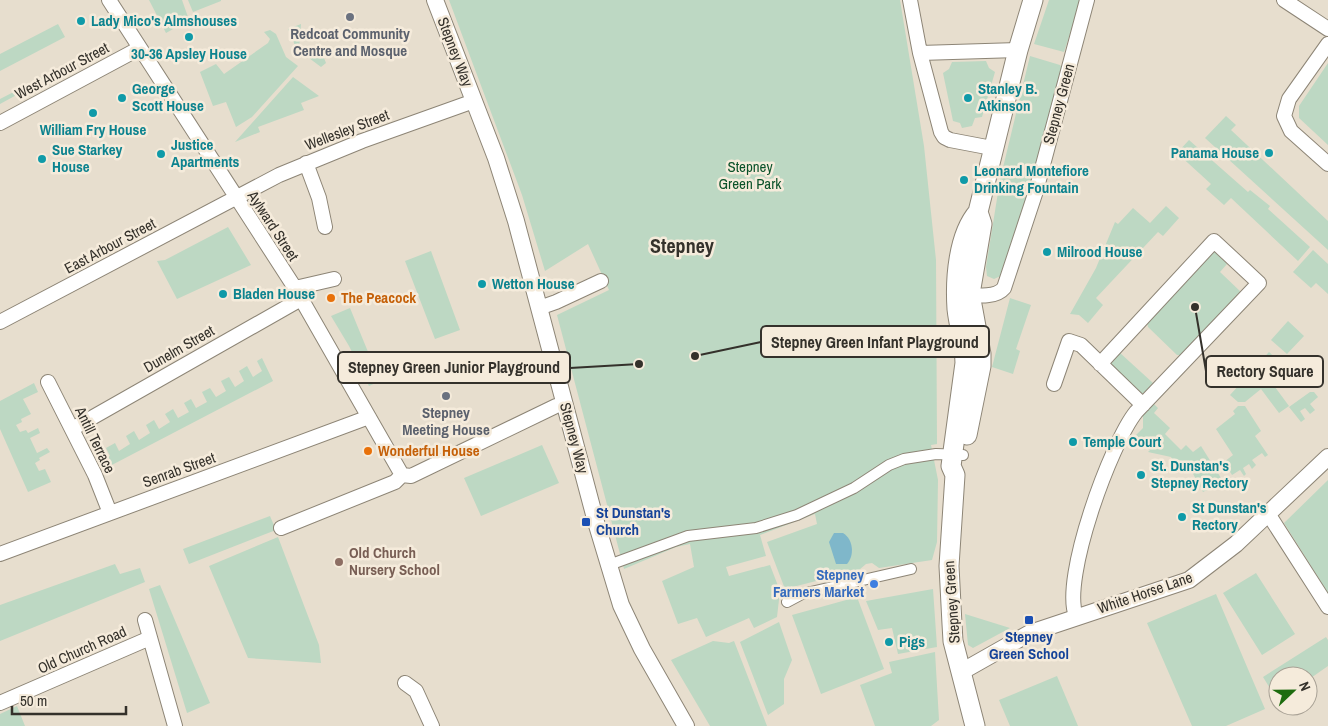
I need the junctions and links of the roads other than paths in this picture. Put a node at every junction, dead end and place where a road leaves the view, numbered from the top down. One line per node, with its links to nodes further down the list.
1 (109, 0): 9 (street, Aylward Street)
2 (435, 0): 12 (street, Stepney Way)
3 (910, 0): 11 (street)
4 (1033, 0): 10 (main road, Stepney Green)
5 (1087, 0): 22 (street, Stepney Green)
6 (1284, 0): 7 (street)
7 (1328, 30)
8 (1328, 44): 16 (street)
9 (140, 48): 13 (street, West Arbour Street); 17 (street, Aylward Street)
10 (1018, 50): 11 (street); 14 (main road, Stepney Green)
11 (920, 53): 14 (street)
12 (474, 100): 15 (street, Wellesley Street); 23 (street, Stepney Way)
13 (0, 123)
14 (992, 148): 22 (main road, Stepney Green)
15 (306, 163): 17 (street, Wellesley Street); 18 (street)
16 (1328, 164)
17 (236, 199): 21 (street, Aylward Street); 24 (street, East Arbour Street)
18 (325, 227)
19 (334, 279): 21 (street, Dunelm Street)
20 (601, 281): 23 (street)
21 (298, 293): 30 (street, Aylward Street); 31 (street, Dunelm Street)
22 (963, 294): 32 (main road, Stepney Green)
23 (539, 308): 28 (street, Stepney Way)
24 (0, 322)
25 (1100, 364): 27 (street); 29 (street); 29 (street)
26 (48, 382): 31 (street, Antill Terrace)
27 (1054, 384)
28 (565, 404): 34 (street); 39 (street, Stepney Way)
29 (1143, 405): 43 (street)
30 (369, 416): 34 (street, Aylward Street); 35 (street, Senrab Street)
31 (72, 429): 35 (street, Antill Terrace)
32 (951, 454): 39 (street); 46 (main road, Stepney Green)
33 (1328, 457): 36 (street, White Horse Lane)
34 (402, 475): 37 (street)
35 (110, 512): 38 (street, Senrab Street)
36 (1269, 515): 42 (street); 43 (street, White Horse Lane)
37 (281, 528)
38 (0, 554)
39 (609, 565): 51 (street, Stepney Way)
40 (911, 570): 41 (street)
41 (787, 602)
42 (1328, 607)
43 (1076, 616): 46 (street, White Horse Lane)
44 (145, 620): 45 (street)
45 (150, 638): 48 (street, Old Church Road); 49 (street)
46 (961, 672): 52 (main road, Stepney Green)
47 (405, 683): 50 (street)
48 (0, 703)
49 (176, 726)
50 (432, 726)
51 (686, 726)
52 (975, 726)

